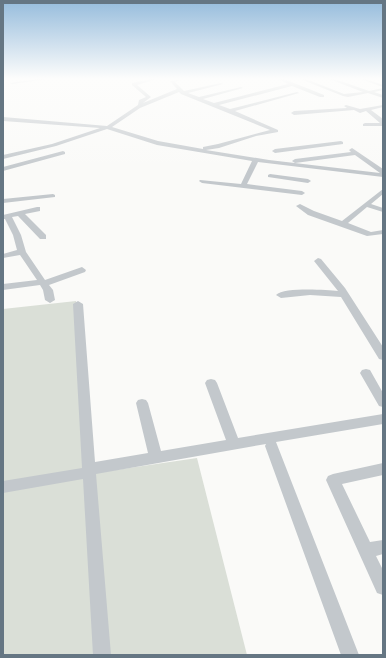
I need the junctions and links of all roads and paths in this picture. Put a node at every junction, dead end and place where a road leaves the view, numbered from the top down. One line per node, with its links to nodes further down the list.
1 (134, 110): 12 (street)
2 (226, 110): 7 (street)
3 (235, 110): 7 (street)
4 (345, 110): 8 (street)
5 (355, 110): 6 (street)
6 (366, 110): 10 (street)
7 (230, 111): 15 (street)
8 (294, 114)
9 (4, 119): 12 (street)
10 (383, 123): 11 (street)
11 (365, 125)
12 (106, 127): 15 (street); 19 (street)
13 (334, 138): 14 (street)
14 (341, 143): 16 (street); 18 (street)
15 (183, 147): 20 (street)
16 (275, 151)
17 (63, 153): 22 (street)
18 (357, 153): 21 (street); 23 (street)
19 (3, 157)
20 (256, 160): 21 (street); 28 (street)
21 (277, 163): 24 (street); 25 (street)
22 (3, 169)
23 (383, 172)
24 (383, 175)
25 (270, 176): 27 (street); 29 (street)
26 (202, 181): 28 (street)
27 (308, 181)
28 (243, 186): 29 (street)
29 (265, 188): 31 (street)
30 (383, 191): 34 (street)
31 (302, 193)
32 (53, 196): 33 (street)
33 (3, 200)
34 (367, 205): 37 (street); 40 (street)
35 (300, 206): 40 (street)
36 (37, 209): 38 (street)
37 (383, 210)
38 (21, 214): 39 (street); 42 (street)
39 (5, 217): 43 (street)
40 (343, 224): 41 (street)
41 (383, 232)
42 (43, 237)
43 (22, 252): 44 (street); 47 (street)
44 (3, 256)
45 (318, 261): 49 (street)
46 (82, 270): 47 (street)
47 (44, 283): 48 (street); 51 (street)
48 (3, 287)
49 (344, 294): 50 (street); 53 (street)
50 (281, 295)
51 (50, 300)
52 (78, 304): 63 (street)
53 (383, 356)
54 (366, 373): 57 (street)
55 (211, 383): 59 (street)
56 (142, 403): 61 (street)
57 (383, 403)
58 (383, 419): 59 (street)
59 (234, 444): 61 (street)
60 (271, 446): 69 (street)
61 (156, 458): 63 (street)
62 (383, 469): 66 (street)
63 (90, 471): 64 (street); 68 (street)
64 (3, 487)
65 (383, 547): 66 (street)
66 (366, 550): 67 (street)
67 (383, 587)
68 (102, 655)
69 (350, 655)

